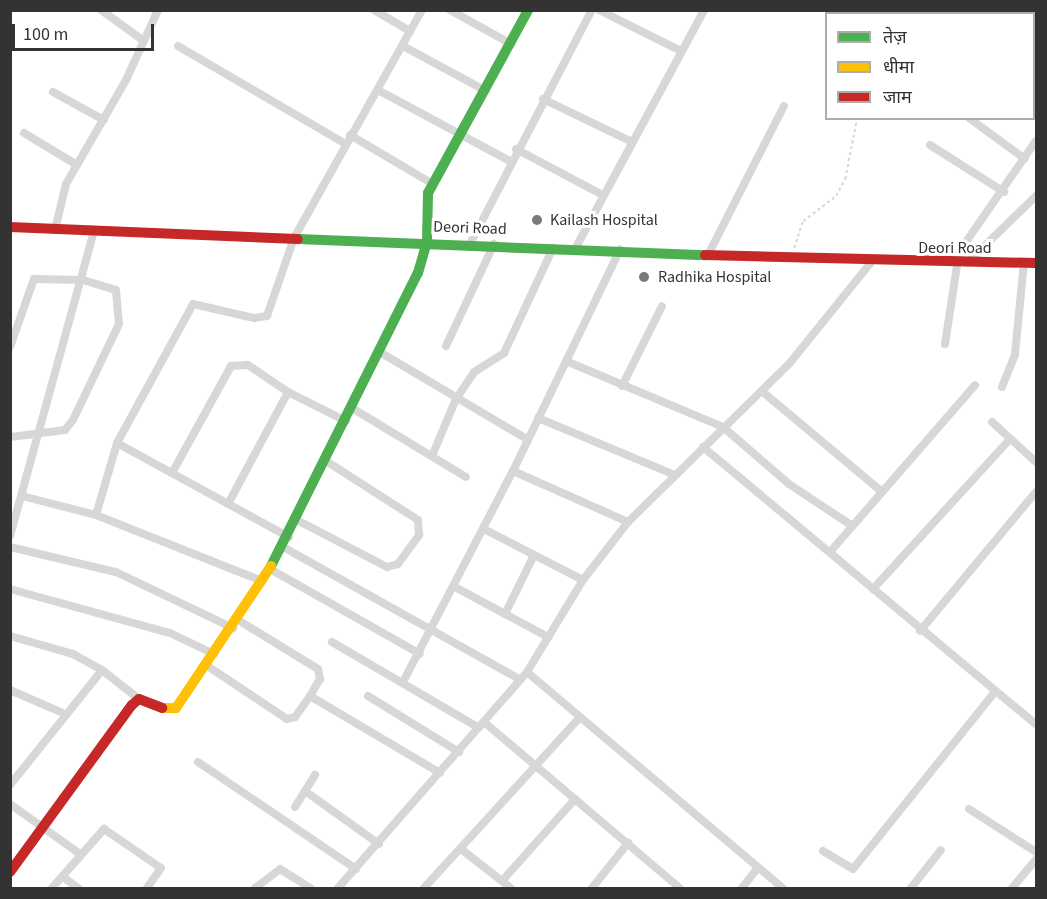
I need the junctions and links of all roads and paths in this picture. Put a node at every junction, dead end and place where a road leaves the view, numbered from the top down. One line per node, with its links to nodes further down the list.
1 (101, 10): 11 (street)
2 (158, 10): 11 (street)
3 (374, 10): 10 (street)
4 (422, 10): 10 (street)
5 (450, 10): 12 (street)
6 (528, 10): 12 (street)
7 (592, 10): 19 (street)
8 (599, 10): 15 (street)
9 (704, 10): 15 (street)
10 (410, 31): 14 (street)
11 (144, 41): 21 (street)
12 (511, 44): 17 (street)
13 (178, 46): 29 (street)
14 (403, 46): 16 (street); 17 (street)
15 (681, 51): 27 (street)
16 (378, 90): 25 (street); 26 (street)
17 (486, 91): 26 (street)
18 (53, 92): 21 (street)
19 (543, 99): 27 (street); 31 (street)
20 (784, 106): 49 (street)
21 (104, 120): 34 (street)
22 (857, 120): 50 (path)
23 (972, 120): 32 (street)
24 (24, 133): 34 (street)
25 (350, 135): 29 (street); 35 (street)
26 (460, 135): 33 (street); 35 (street)
27 (630, 141): 37 (street)
28 (1036, 141): 32 (street)
29 (346, 144): 42 (street)
30 (930, 145): 36 (street)
31 (516, 149): 33 (street); 37 (street)
32 (1025, 159): 36 (street)
33 (510, 162): 44 (street)
34 (77, 165): 40 (street)
35 (433, 184): 43 (street)
36 (1004, 192): 55 (street)
37 (601, 194): 47 (street)
38 (1036, 196): 52 (street)
39 (10, 227): 40 (street, Deori Road)
40 (54, 230): 41 (street, Deori Road)
41 (94, 231): 42 (street, Deori Road); 56 (street)
42 (294, 238): 43 (street, Deori Road); 80 (street)
43 (427, 241): 44 (street, Deori Road); 63 (street)
44 (471, 242): 45 (street, Deori Road)
45 (494, 244): 46 (street, Deori Road); 61 (street)
46 (553, 248): 47 (street, Deori Road); 70 (street)
47 (575, 249): 48 (street, Deori Road)
48 (620, 250): 49 (street, Deori Road); 64 (street)
49 (709, 253): 50 (street, Deori Road)
50 (792, 258): 51 (street, Deori Road)
51 (872, 261): 55 (street, Deori Road); 69 (street)
52 (967, 262): 53 (street, Deori Road); 55 (street, Deori Road)
53 (1024, 263): 54 (street, Deori Road); 67 (street)
54 (1036, 263)
55 (955, 264): 60 (street)
56 (83, 280): 59 (street); 76 (street); 76 (street)
57 (662, 306): 66 (street)
58 (10, 319): 59 (street)
59 (20, 323): 62 (street)
60 (945, 344)
61 (446, 346)
62 (10, 347)
63 (378, 351): 70 (street); 71 (street)
64 (566, 361): 66 (street); 72 (street)
65 (975, 385): 89 (street)
66 (622, 386): 75 (street)
67 (1002, 387)
68 (288, 392): 73 (street); 86 (street); 92 (street)
69 (762, 392): 75 (street); 89 (street)
70 (456, 399): 79 (street); 82 (street)
71 (352, 408): 73 (street); 82 (street)
72 (538, 418): 79 (street); 87 (street)
73 (346, 421): 83 (street)
74 (992, 422): 78 (street)
75 (723, 427): 81 (street); 96 (street)
76 (39, 436): 77 (street); 91 (street)
77 (10, 437)
78 (1010, 438): 84 (street); 109 (street)
79 (527, 439): 85 (street)
80 (117, 443): 86 (street); 93 (street)
81 (702, 447): 87 (street); 102 (street)
82 (432, 456): 88 (street)
83 (326, 461): 94 (street); 94 (street)
84 (1036, 462)
85 (513, 471): 95 (street); 97 (street)
86 (172, 473): 92 (street)
87 (675, 475): 95 (street)
88 (466, 477)
89 (882, 492): 96 (street)
90 (1036, 492): 112 (street)
91 (22, 496): 93 (street); 98 (street)
92 (228, 504): 99 (street)
93 (96, 515): 106 (street)
94 (297, 520): 99 (street)
95 (627, 522): 105 (street)
96 (851, 525): 102 (street)
97 (484, 529): 103 (street); 107 (street)
98 (10, 536)
99 (289, 537): 101 (street)
100 (10, 546): 111 (street)
101 (283, 547): 104 (street); 113 (street)
102 (830, 552): 109 (street)
103 (534, 555): 105 (street); 110 (street)
104 (270, 569): 106 (street); 118 (street)
105 (583, 580): 115 (street)
106 (262, 581): 111 (street)
107 (455, 587): 110 (street); 113 (street)
108 (10, 589): 117 (street)
109 (873, 589): 112 (street)
110 (505, 614): 115 (street)
111 (235, 624): 117 (street); 126 (street)
112 (920, 631): 125 (street)
113 (433, 633): 118 (street); 122 (street)
114 (10, 636): 120 (street)
115 (548, 637): 121 (street)
116 (332, 642): 123 (street)
117 (214, 654): 119 (street)
118 (420, 654): 123 (street)
119 (206, 665): 126 (street); 128 (street)
120 (102, 670): 128 (street); 129 (street)
121 (527, 672): 122 (street); 130 (street)
122 (519, 679): 132 (street)
123 (403, 682): 132 (street)
124 (10, 690): 129 (street)
125 (995, 692): 131 (street); 149 (street)
126 (310, 696): 136 (street)
127 (368, 696): 133 (street)
128 (139, 699): 144 (street)
129 (63, 713): 138 (street)
130 (580, 717): 135 (street); 154 (street)
131 (1036, 724)
132 (481, 725): 133 (street); 135 (street)
133 (459, 752): 136 (street)
134 (198, 762): 153 (street)
135 (535, 769): 140 (street); 147 (street)
136 (440, 773): 146 (street)
137 (315, 774): 139 (street)
138 (10, 785)
139 (305, 791): 142 (street); 146 (street)
140 (575, 799): 145 (street); 157 (street)
141 (10, 804): 144 (street)
142 (295, 807)
143 (969, 809): 150 (street)
144 (42, 827): 151 (street); 155 (street)
145 (628, 843): 158 (street); 167 (street)
146 (379, 844): 153 (street)
147 (461, 849): 157 (street); 165 (street)
148 (941, 850): 170 (street)
149 (822, 851)
150 (1036, 852)
151 (80, 854): 156 (street); 161 (street)
152 (1036, 859): 171 (street)
153 (356, 868): 164 (street)
154 (757, 869): 168 (street); 169 (street)
155 (10, 872)
156 (63, 877): 159 (street); 160 (street)
157 (502, 881): 166 (street)
158 (674, 886)
159 (52, 888)
160 (78, 888)
161 (147, 888)
162 (255, 888): 163 (street)
163 (311, 888)
164 (338, 888)
165 (424, 888)
166 (511, 888)
167 (592, 888)
168 (742, 888)
169 (783, 888)
170 (911, 888)
171 (1012, 888)

